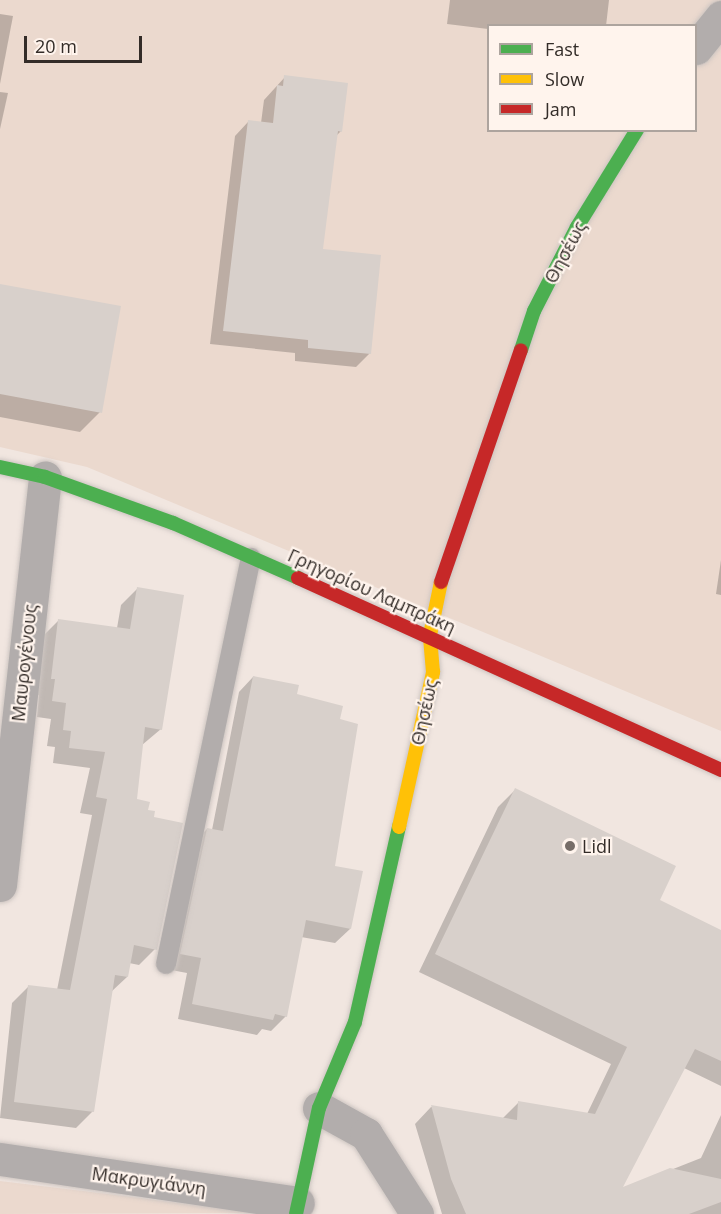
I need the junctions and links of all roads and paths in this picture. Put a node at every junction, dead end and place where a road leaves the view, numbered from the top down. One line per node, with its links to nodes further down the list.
1 (721, 17): 2 (street)
2 (697, 47)
3 (636, 132): 7 (street, Θησέως)
4 (0, 467): 5 (street, Γρηγορίου Λαμπράκη)
5 (45, 477): 6 (street, Γρηγορίου Λαμπράκη); 9 (street, Μαυρογένους)
6 (251, 558): 7 (street, Γρηγορίου Λαμπράκη); 10 (lane)
7 (430, 635): 8 (street, Γρηγορίου Λαμπράκη); 11 (street, Θησέως)
8 (721, 770)
9 (0, 885)
10 (166, 964)
11 (319, 1108): 13 (street, Θησέως); 14 (street)
12 (0, 1159): 13 (street, Μακρυγιάννη)
13 (297, 1209)
14 (417, 1214)

